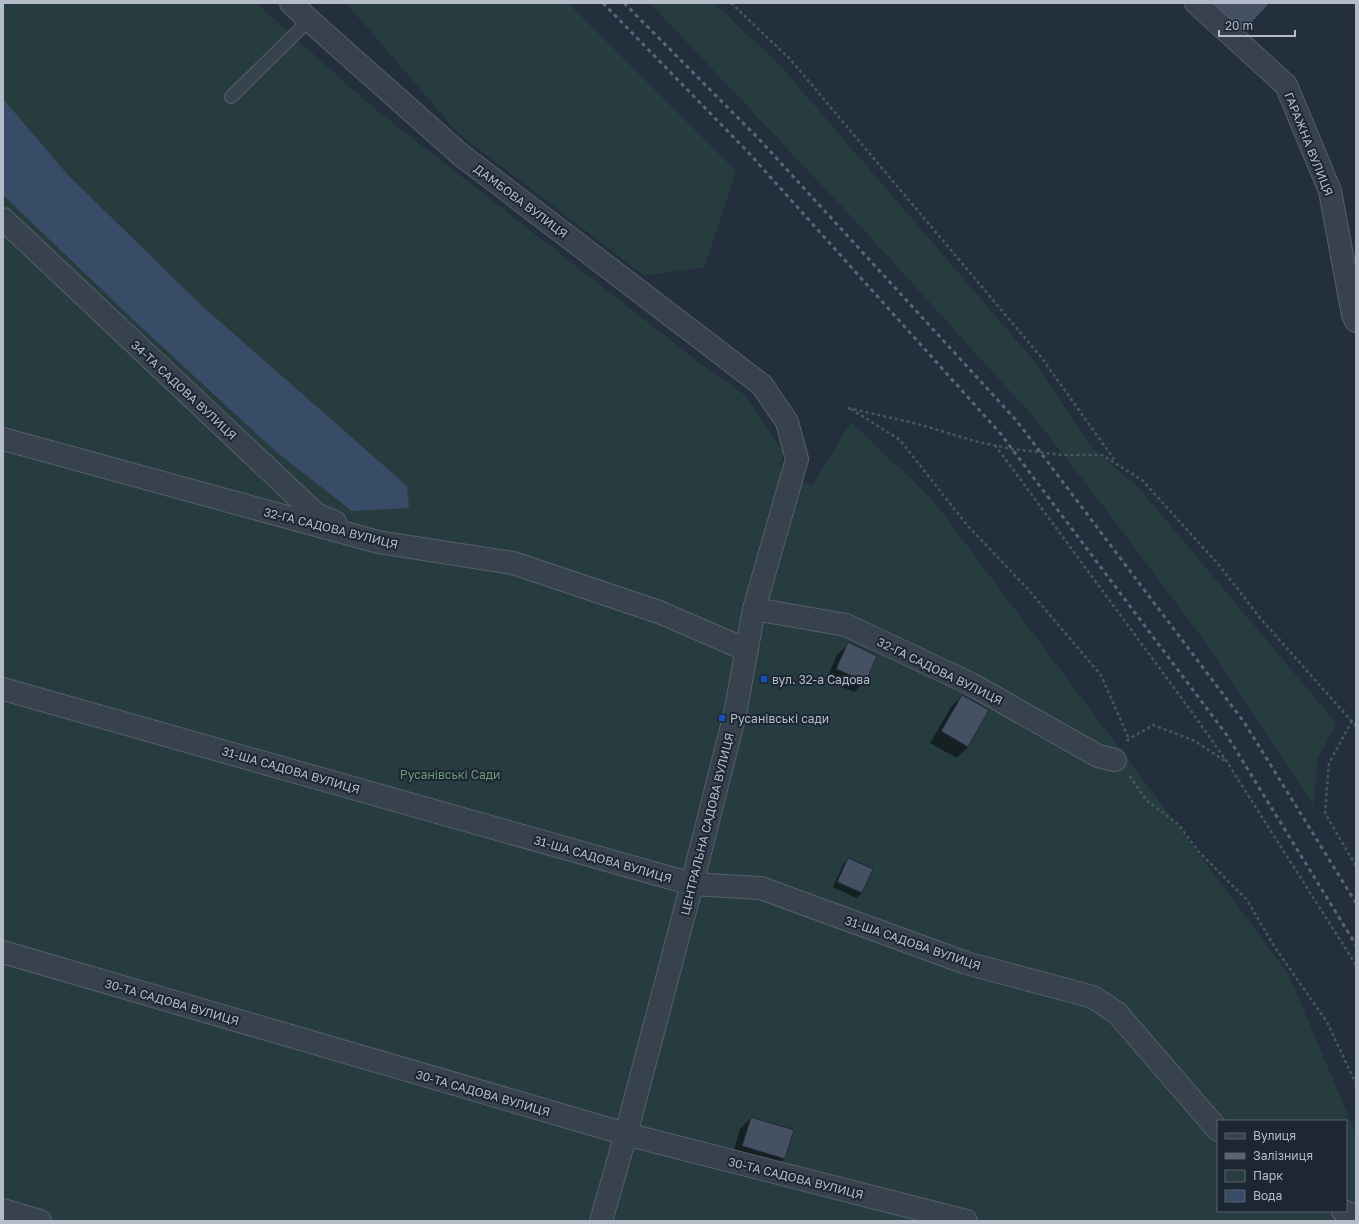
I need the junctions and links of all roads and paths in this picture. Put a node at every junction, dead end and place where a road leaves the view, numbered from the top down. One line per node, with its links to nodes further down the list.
1 (291, 3): 4 (street, ДАМБОВА ВУЛИЦЯ)
2 (731, 3): 11 (path)
3 (1196, 3): 7 (street, ГАРАЖНА ВУЛИЦЯ)
4 (309, 20): 5 (lane); 8 (street, ДАМБОВА ВУЛИЦЯ)
5 (231, 97)
6 (3, 219): 12 (street, 34-ТА САДОВА ВУЛИЦЯ)
7 (1356, 321)
8 (762, 385): 13 (street, ЦЕНТРАЛЬНА САДОВА ВУЛИЦЯ)
9 (3, 439): 12 (street, 32-ГА САДОВА ВУЛИЦЯ)
10 (995, 445): 11 (path); 19 (path); 19 (path)
11 (1118, 464): 16 (path)
12 (378, 542): 14 (street, 32-ГА САДОВА ВУЛИЦЯ)
13 (754, 609): 14 (street, ЦЕНТРАЛЬНА САДОВА ВУЛИЦЯ); 18 (street, 32-ГА САДОВА ВУЛИЦЯ)
14 (746, 650): 21 (street, ЦЕНТРАЛЬНА САДОВА ВУЛИЦЯ)
15 (3, 689): 21 (street, 31-ША САДОВА ВУЛИЦЯ)
16 (1352, 721): 17 (path); 20 (path)
17 (1356, 726)
18 (1115, 760): 24 (path)
19 (1227, 762): 23 (path)
20 (1356, 866)
21 (692, 884): 25 (street, 31-ША САДОВА ВУЛИЦЯ); 26 (street, ЦЕНТРАЛЬНА САДОВА ВУЛИЦЯ)
22 (3, 952): 26 (street, 30-ТА САДОВА ВУЛИЦЯ)
23 (1356, 965)
24 (1356, 1084)
25 (1217, 1129)
26 (626, 1134): 31 (street, ЦЕНТРАЛЬНА САДОВА ВУЛИЦЯ); 32 (street, 30-ТА САДОВА ВУЛИЦЯ)
27 (3, 1210): 30 (street)
28 (1345, 1212): 29 (street)
29 (1356, 1217)
30 (40, 1221)
31 (601, 1221)
32 (966, 1221)

